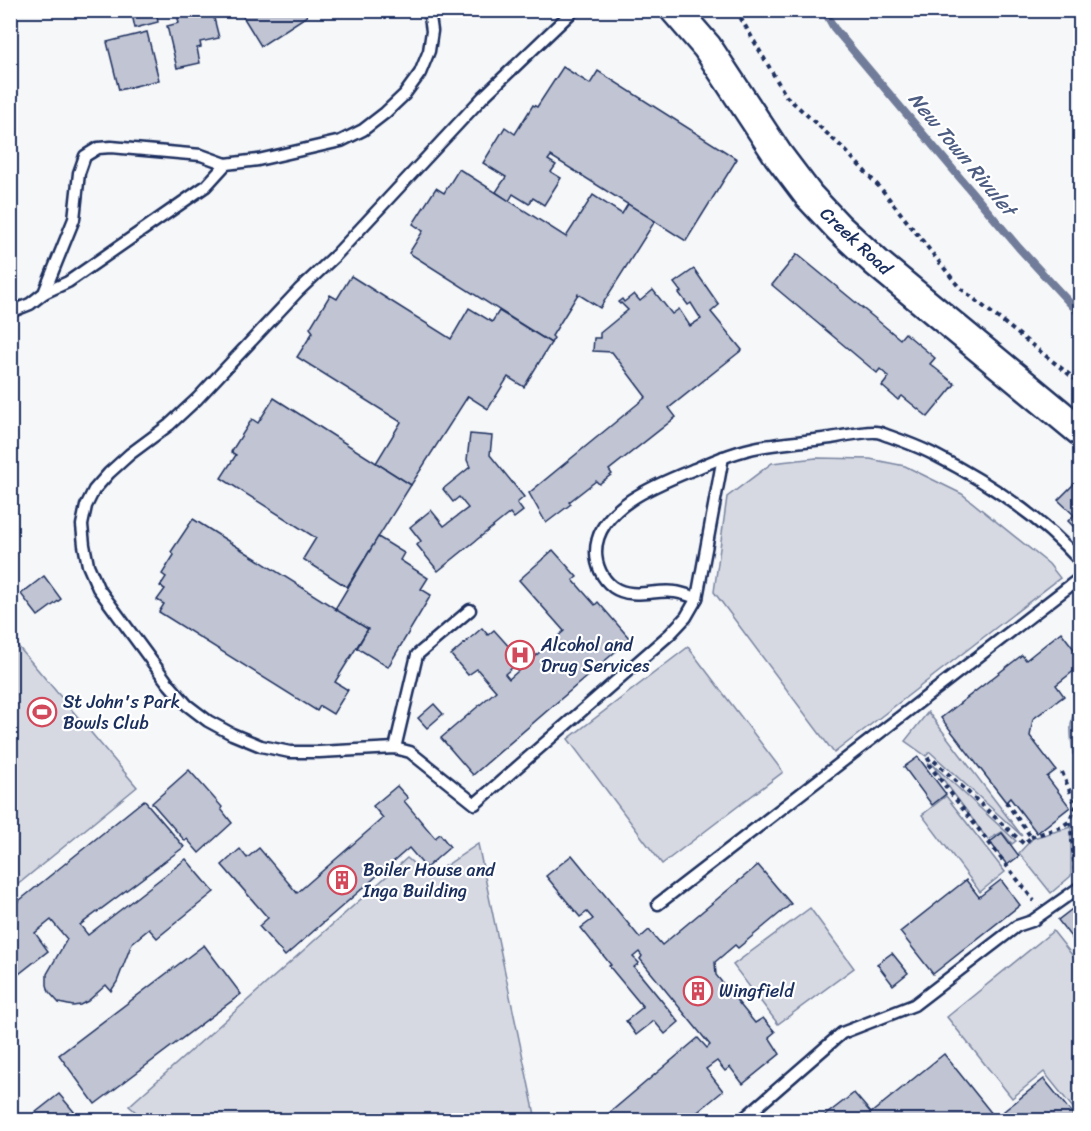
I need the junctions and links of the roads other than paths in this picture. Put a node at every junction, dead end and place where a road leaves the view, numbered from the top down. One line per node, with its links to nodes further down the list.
1 (429, 10): 4 (lane)
2 (574, 10): 13 (lane)
3 (675, 10): 7 (street, Creek Road)
4 (226, 164): 5 (lane); 5 (lane)
5 (44, 293): 6 (lane)
6 (10, 312)
7 (1080, 430)
8 (723, 457): 9 (lane); 11 (lane); 11 (lane)
9 (1080, 561)
10 (1080, 578): 15 (lane)
11 (697, 598): 13 (lane)
12 (470, 610): 13 (lane)
13 (395, 748)
14 (1079, 888): 16 (lane)
15 (658, 904)
16 (742, 1120)

